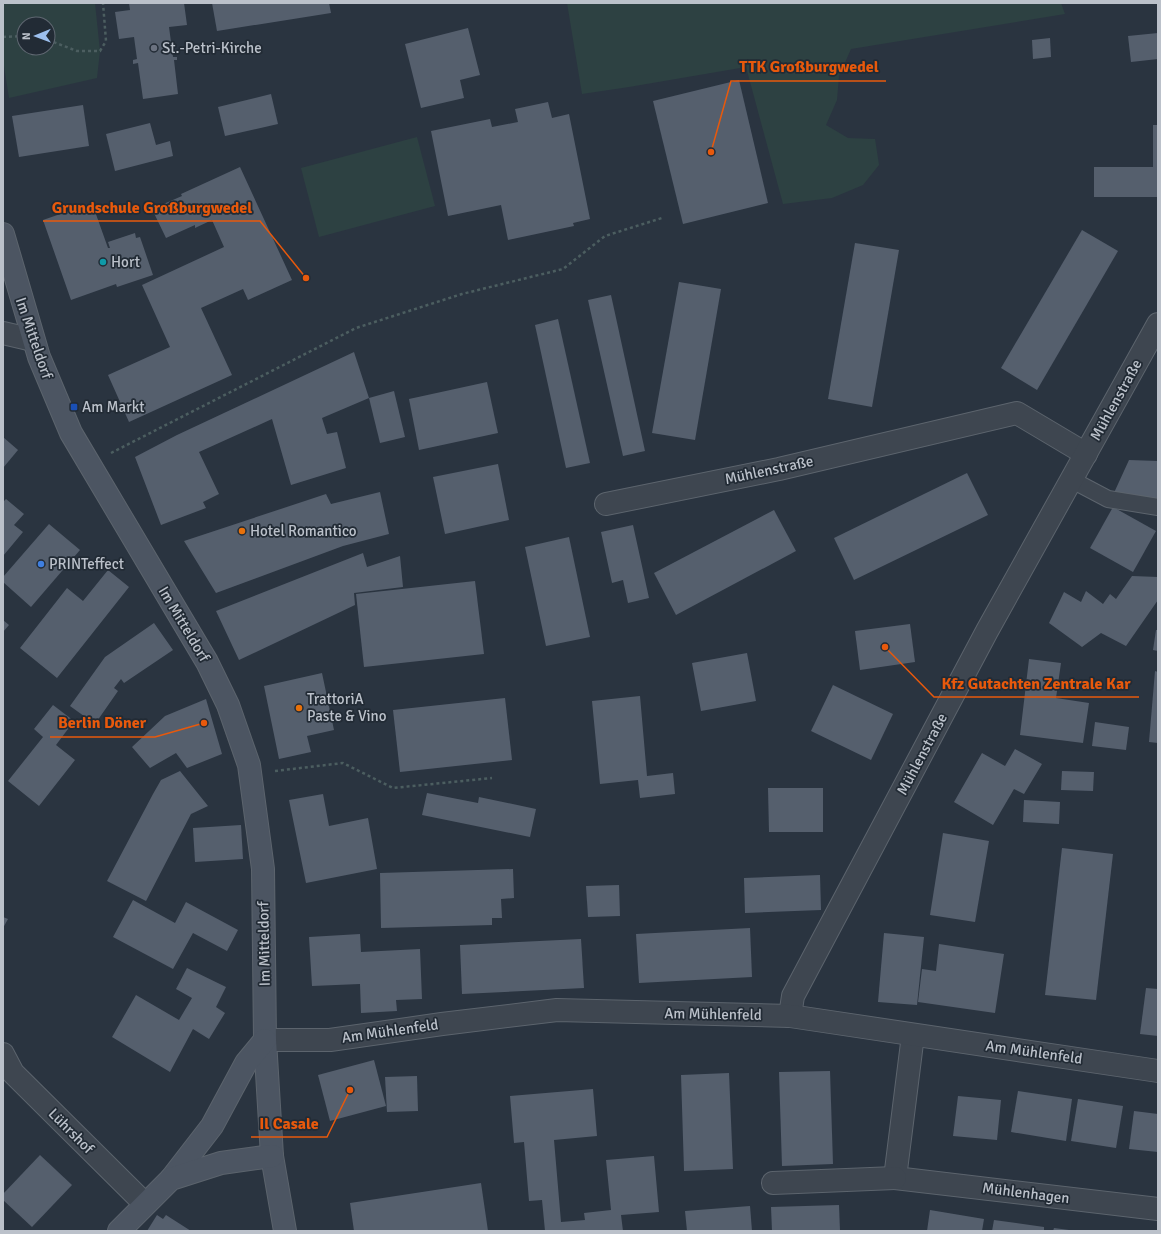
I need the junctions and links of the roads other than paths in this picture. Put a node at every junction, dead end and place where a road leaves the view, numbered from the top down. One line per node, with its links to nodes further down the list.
1 (3, 234): 4 (main road, Im Mitteldorf)
2 (1158, 324): 5 (street, Mühlenstraße)
3 (3, 333): 4 (street)
4 (33, 340): 11 (main road, Im Mitteldorf)
5 (1086, 454): 6 (street, Mühlenstraße); 7 (street, Mühlenstraße)
6 (1072, 480): 8 (lane); 9 (street, Mühlenstraße)
7 (606, 504)
8 (1158, 506)
9 (790, 1016): 10 (street, Am Mühlenfeld); 11 (street, Am Mühlenfeld)
10 (913, 1035): 13 (street, Am Mühlenfeld); 15 (street)
11 (265, 1040): 14 (main road, Im Mitteldorf); 16 (main road)
12 (3, 1054): 18 (street, Lührshof)
13 (1158, 1071)
14 (272, 1156): 16 (main road); 21 (main road, Im Mitteldorf)
15 (895, 1178): 17 (street, Mühlenhagen); 19 (street, Mühlenhagen)
16 (171, 1179): 18 (main road)
17 (773, 1183)
18 (145, 1204): 20 (main road)
19 (1158, 1209)
20 (119, 1231)
21 (285, 1231)

